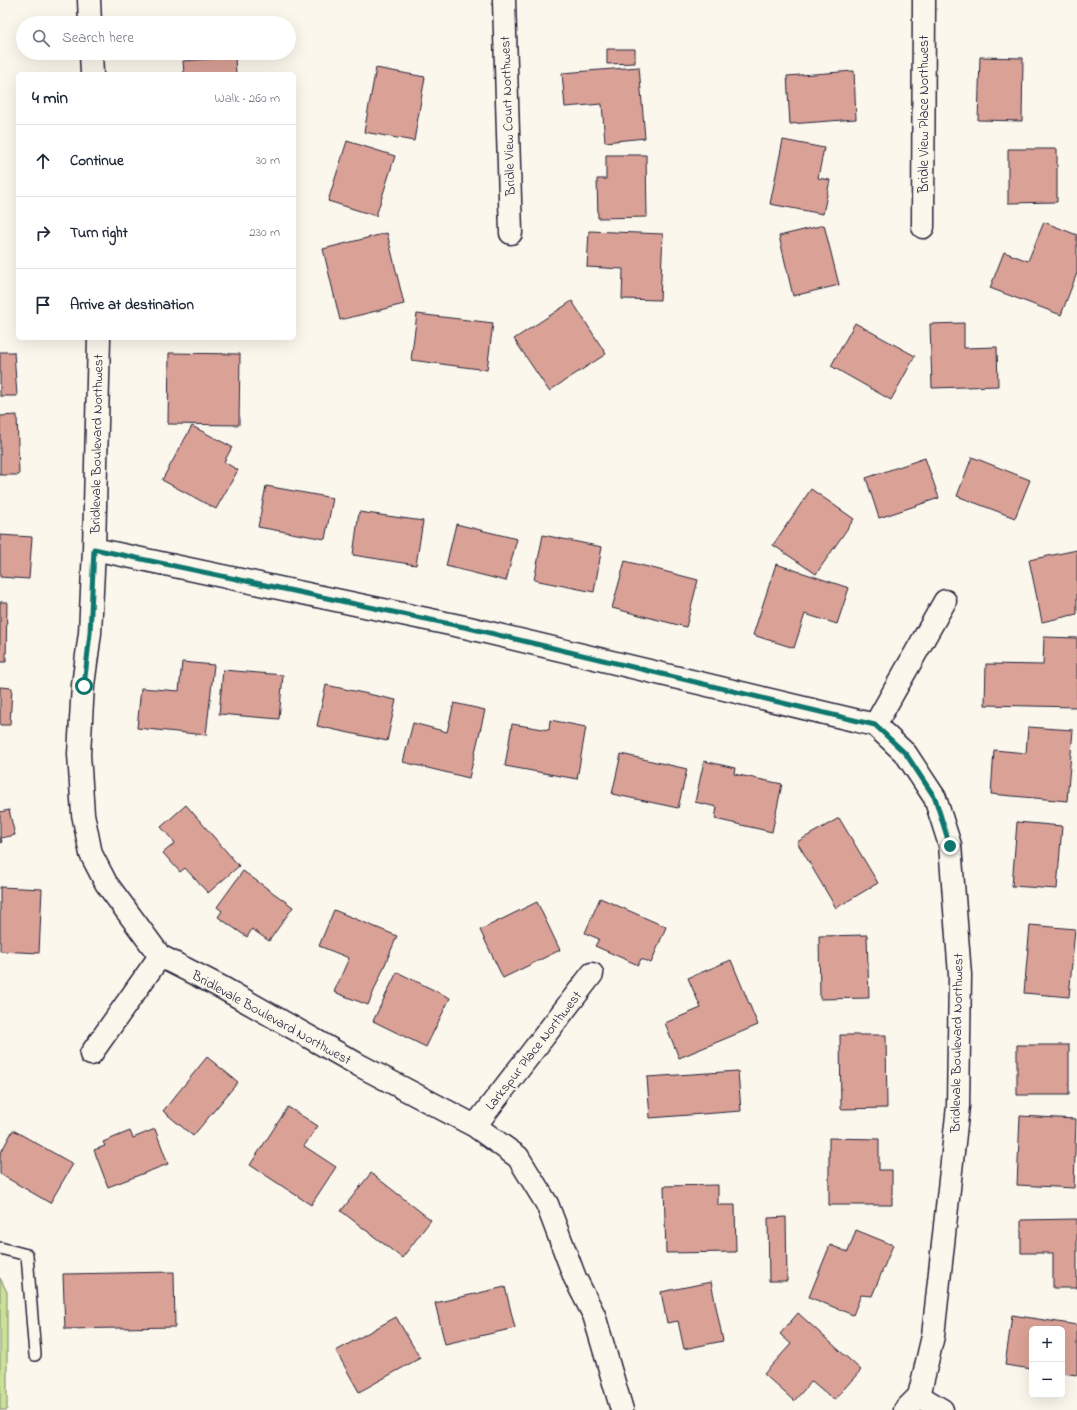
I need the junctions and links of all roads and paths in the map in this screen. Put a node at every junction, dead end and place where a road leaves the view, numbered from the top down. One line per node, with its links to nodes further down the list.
1 (89, 0): 4 (street)
2 (504, 0): 8 (street, Bridle View Court Northwest)
3 (924, 0): 7 (street, Bridle View Place Northwest)
4 (90, 16)
5 (91, 60): 6 (street)
6 (92, 72)
7 (923, 227)
8 (511, 233)
9 (98, 340): 10 (street, Bridlevale Boulevard Northwest)
10 (94, 549): 12 (street, Bridlevale Boulevard Northwest); 13 (street, Bridlevale Boulevard Northwest)
11 (945, 601): 12 (street)
12 (875, 725): 19 (street, Bridlevale Boulevard Northwest)
13 (160, 956): 15 (street); 16 (street, Bridlevale Boulevard Northwest)
14 (592, 974): 16 (street, Larkspur Place Northwest)
15 (91, 1054)
16 (475, 1126): 20 (street, Bridlevale Boulevard Northwest)
17 (0, 1248): 18 (lane)
18 (35, 1355)
19 (912, 1403): 21 (street)
20 (622, 1410)
21 (942, 1410)

